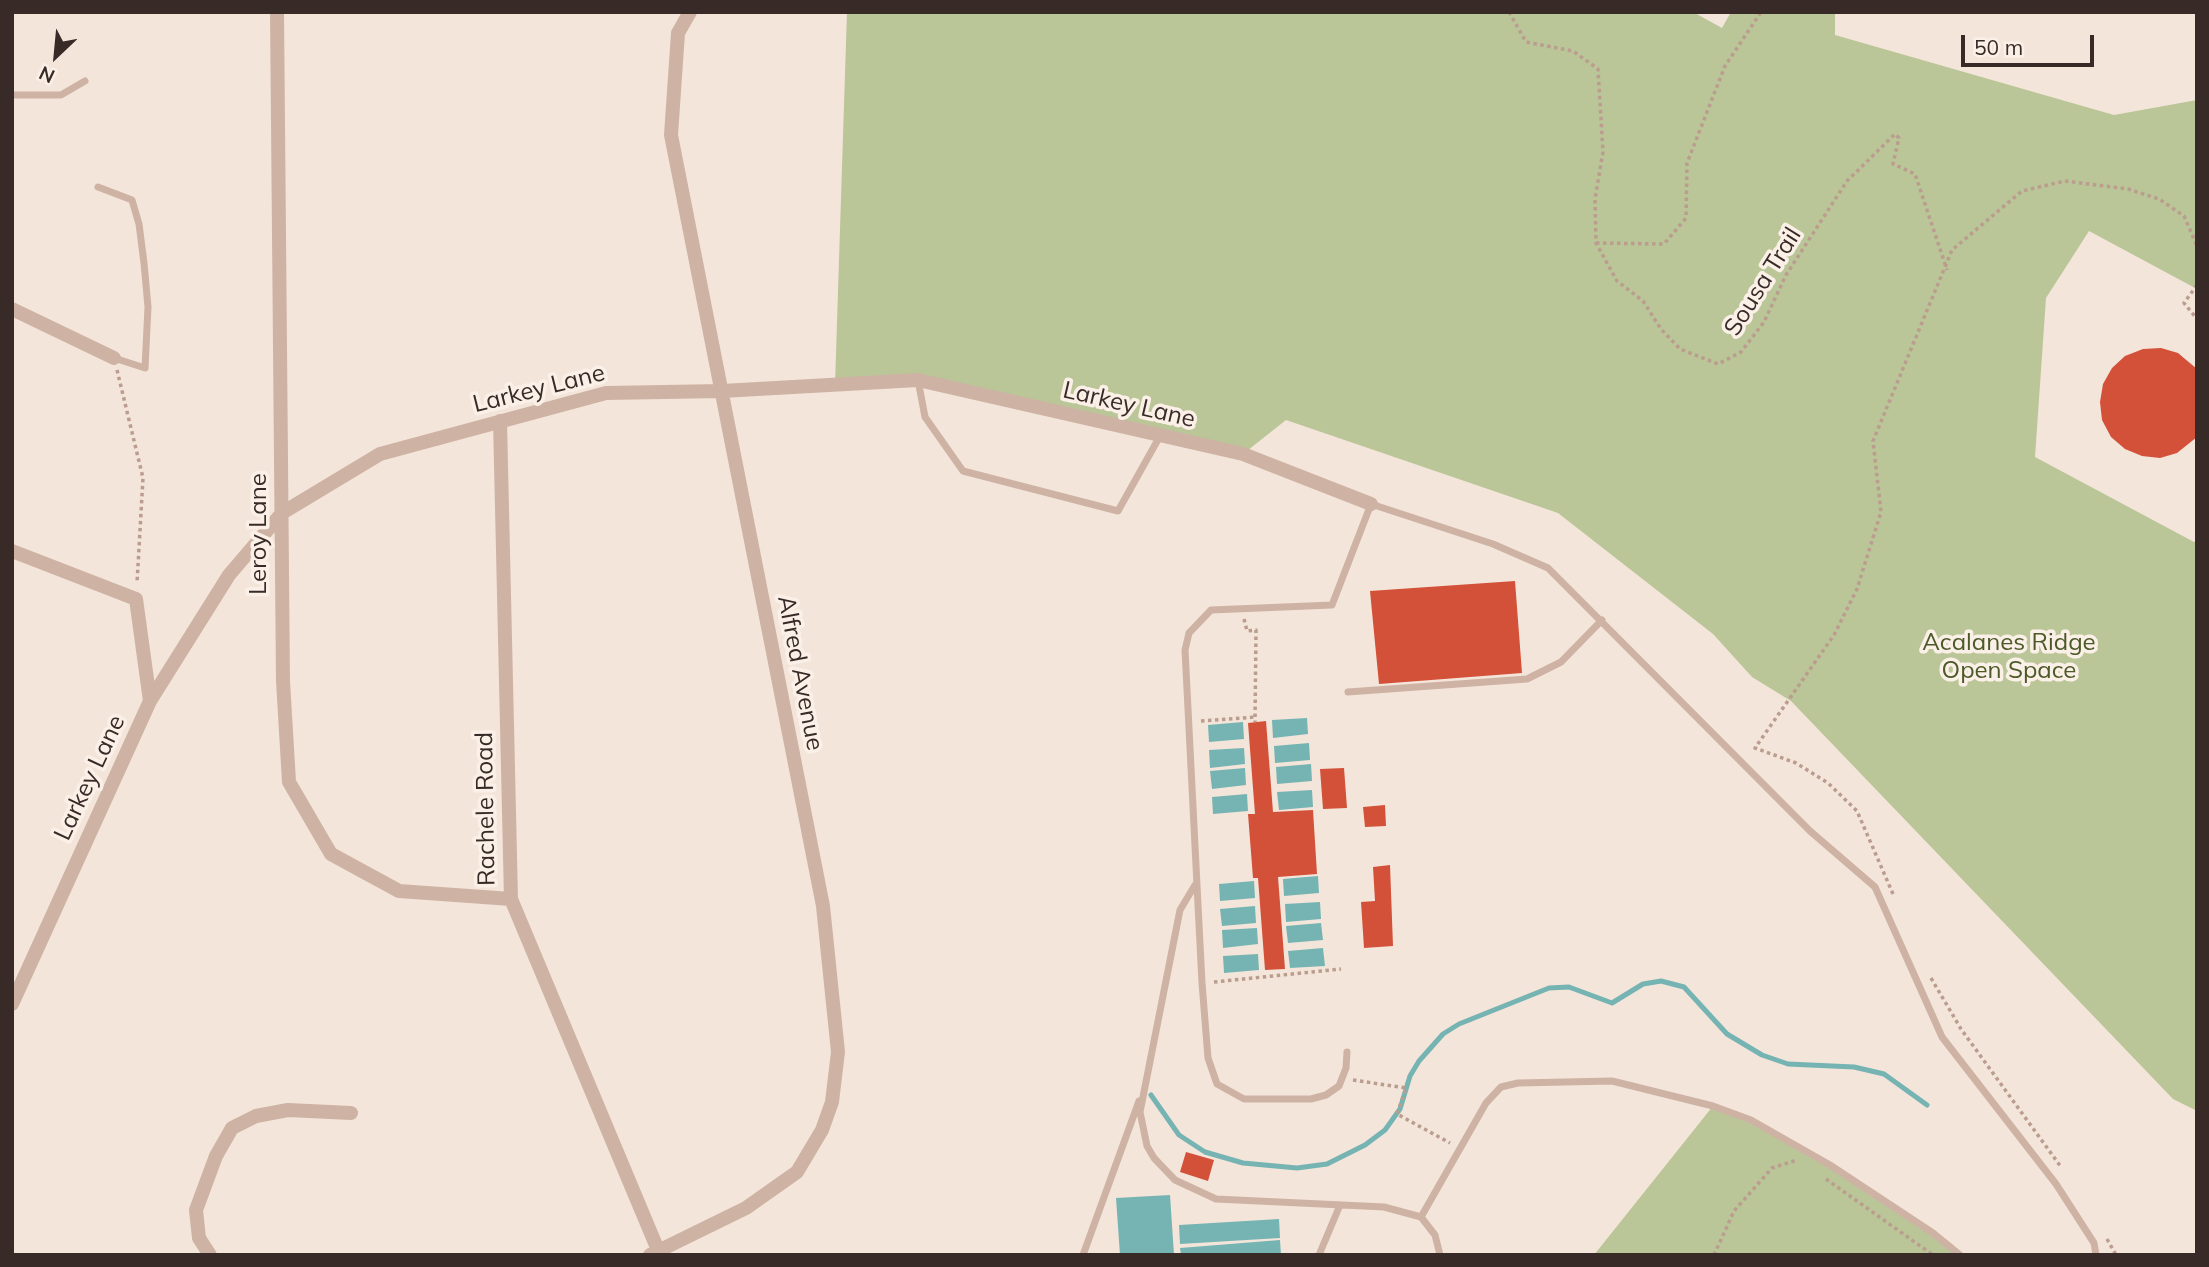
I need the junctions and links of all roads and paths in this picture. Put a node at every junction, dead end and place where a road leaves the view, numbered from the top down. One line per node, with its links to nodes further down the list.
1 (277, 12): 20 (street, Leroy Lane)
2 (690, 12): 16 (street, Alfred Avenue)
3 (1508, 12): 8 (path, Sousa Trail)
4 (1761, 12): 8 (path)
5 (85, 81): 6 (lane)
6 (12, 95)
7 (98, 187): 14 (lane)
8 (1596, 243): 10 (path, Sousa Trail)
9 (2197, 246): 10 (path)
10 (1947, 270): 30 (path)
11 (2197, 285): 13 (path)
12 (12, 309): 14 (street)
13 (2197, 319)
14 (114, 358): 22 (path)
15 (918, 380): 16 (street, Larkey Lane); 18 (street, Larkey Lane); 18 (lane)
16 (722, 391): 17 (street, Larkey Lane); 46 (street, Alfred Avenue)
17 (500, 421): 20 (street, Larkey Lane); 29 (street, Rachele Road)
18 (1161, 435): 19 (street, Larkey Lane)
19 (1371, 504): 23 (lane); 24 (lane)
20 (282, 513): 26 (street, Larkey Lane); 29 (street, Leroy Lane)
21 (12, 551): 22 (street)
22 (136, 599): 26 (street)
23 (1240, 607): 27 (lane); 27 (path)
24 (1602, 620): 25 (lane); 54 (lane)
25 (1348, 692)
26 (150, 701): 34 (street, Larkey Lane)
27 (1189, 722): 28 (lane)
28 (1196, 885): 33 (lane); 37 (lane)
29 (511, 899): 46 (street, Rachele Road)
30 (1896, 903)
31 (1341, 969): 33 (path)
32 (1927, 970): 41 (path)
33 (1202, 983): 36 (lane)
34 (12, 1004)
35 (1347, 1052): 36 (lane)
36 (1342, 1078): 39 (path)
37 (1143, 1091): 43 (lane); 48 (lane)
38 (351, 1113): 47 (street)
39 (1461, 1149): 44 (lane); 53 (lane)
40 (1807, 1164): 51 (path)
41 (2067, 1177)
42 (1825, 1178): 52 (path)
43 (1340, 1205): 44 (lane); 49 (lane)
44 (1421, 1217): 50 (lane)
45 (2101, 1230): 55 (path)
46 (654, 1252)
47 (210, 1255)
48 (1083, 1255)
49 (1319, 1255)
50 (1440, 1255)
51 (1714, 1255)
52 (1933, 1255)
53 (1960, 1255)
54 (2096, 1255)
55 (2116, 1255)

